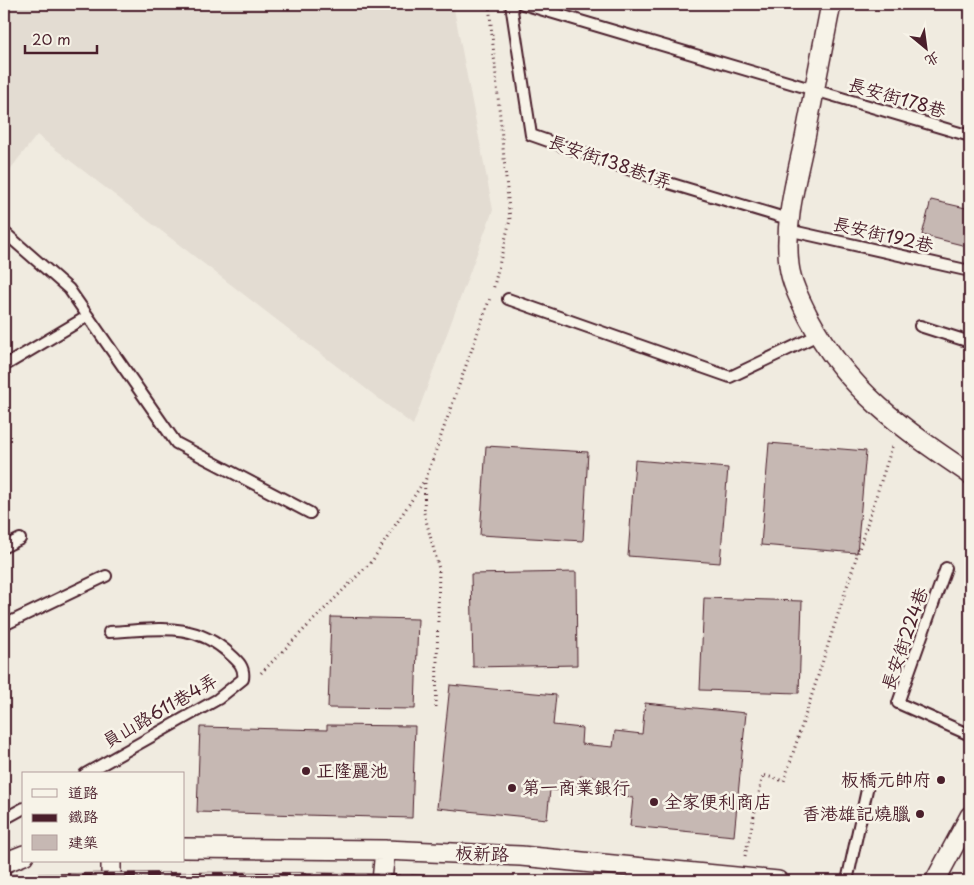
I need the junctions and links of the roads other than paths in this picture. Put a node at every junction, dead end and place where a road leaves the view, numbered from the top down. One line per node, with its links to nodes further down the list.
1 (511, 4): 6 (lane, 長安街138巷1弄)
2 (524, 4): 4 (lane)
3 (830, 4): 4 (street)
4 (814, 91): 5 (lane, 長安街178巷); 6 (street)
5 (970, 136)
6 (788, 225): 8 (lane, 長安街192巷); 12 (street)
7 (4, 232): 10 (lane)
8 (970, 271)
9 (508, 298): 12 (lane)
10 (88, 316): 14 (lane); 16 (lane)
11 (920, 326): 13 (lane)
12 (818, 335): 15 (street)
13 (970, 342)
14 (4, 366)
15 (970, 474)
16 (310, 513)
17 (20, 539): 18 (lane)
18 (4, 547)
19 (946, 568): 23 (lane, 長安街224巷)
20 (106, 576): 21 (lane)
21 (4, 625)
22 (109, 632): 24 (lane, 員山路611巷4弄)
23 (970, 735)
24 (89, 772)
25 (868, 785): 37 (lane)
26 (22, 809): 28 (lane)
27 (970, 816): 38 (street)
28 (4, 819)
29 (185, 848): 30 (street, 板新路)
30 (385, 850): 35 (street); 36 (street, 板新路)
31 (22, 857): 33 (street)
32 (111, 862): 34 (street)
33 (4, 863)
34 (111, 881)
35 (382, 881)
36 (778, 881)
37 (847, 881)
38 (935, 881)

